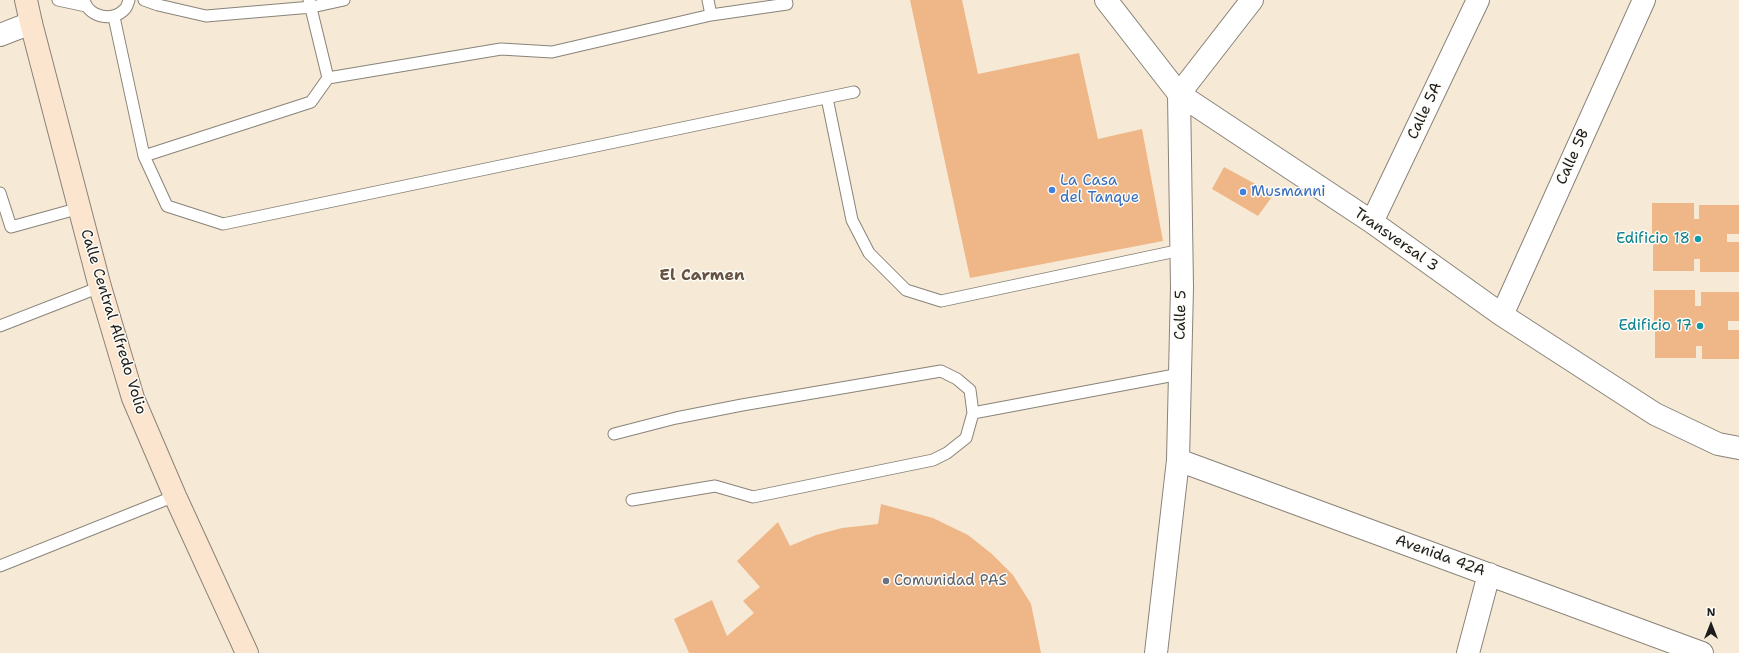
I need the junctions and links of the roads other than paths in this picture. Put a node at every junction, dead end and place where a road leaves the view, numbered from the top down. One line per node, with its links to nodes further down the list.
1 (26, 0): 16 (main road, Calle Central Alfredo Volio)
2 (58, 0): 12 (lane)
3 (129, 0): 15 (lane)
4 (144, 0): 13 (lane)
5 (344, 0): 13 (lane)
6 (708, 0): 14 (lane)
7 (786, 0): 14 (lane)
8 (1106, 0): 20 (street, Transversal 3)
9 (1252, 0): 20 (street)
10 (1478, 0): 25 (street, Calle 5A)
11 (1644, 0): 28 (street, Calle 5B)
12 (85, 3): 15 (lane)
13 (310, 4): 18 (lane)
14 (711, 15): 18 (lane)
15 (114, 17): 22 (lane)
16 (31, 23): 17 (street); 24 (main road, Calle Central Alfredo Volio)
17 (0, 35)
18 (328, 78): 22 (lane)
19 (854, 92): 21 (lane)
20 (1179, 94): 25 (street, Transversal 3); 26 (street, Calle 5)
21 (827, 98): 22 (lane); 26 (lane)
22 (144, 156)
23 (0, 193): 24 (lane)
24 (80, 208): 27 (main road, Calle Central Alfredo Volio)
25 (1372, 222): 28 (street, Transversal 3)
26 (1181, 250): 30 (street, Calle 5)
27 (100, 287): 29 (lane); 35 (main road, Calle Central Alfredo Volio)
28 (1502, 315): 33 (street, Transversal 3)
29 (0, 326)
30 (1180, 374): 31 (lane); 34 (street, Calle 5)
31 (973, 413): 32 (lane); 36 (lane)
32 (614, 434)
33 (1739, 448)
34 (1178, 460): 38 (street, Avenida 42A); 40 (street, Calle 5)
35 (175, 496): 37 (lane); 39 (main road, Calle Central Alfredo Volio)
36 (632, 500)
37 (0, 566)
38 (1489, 574): 41 (street); 42 (street, Avenida 42A)
39 (246, 653)
40 (1156, 653)
41 (1468, 653)
42 (1702, 653)

